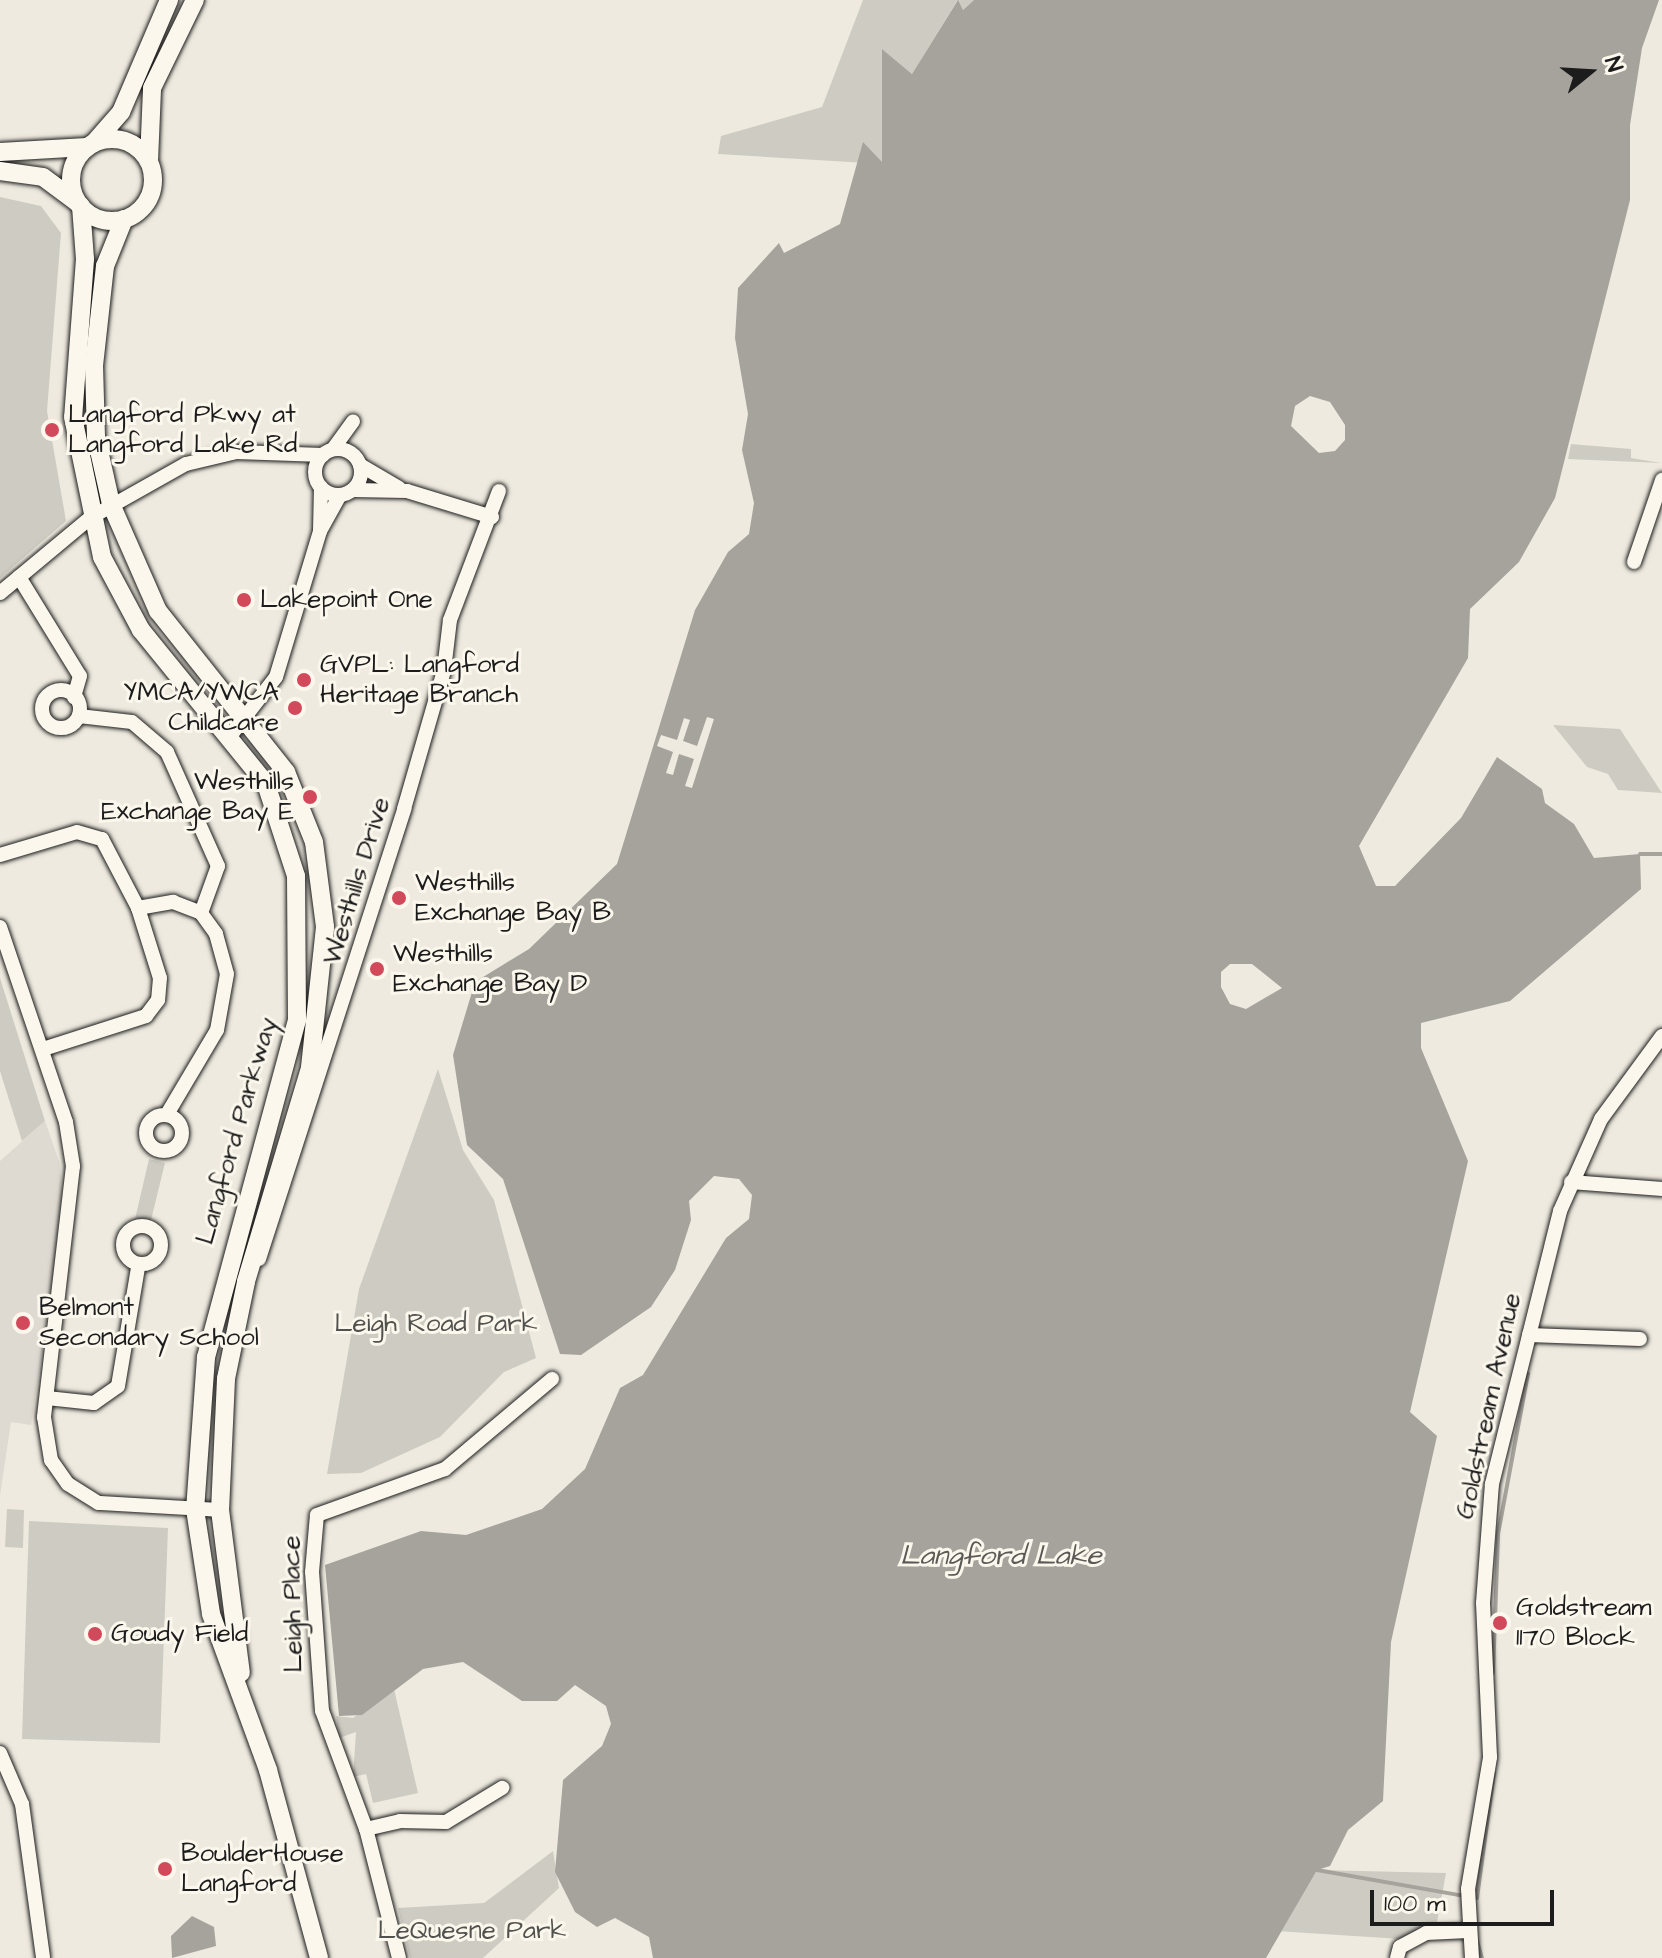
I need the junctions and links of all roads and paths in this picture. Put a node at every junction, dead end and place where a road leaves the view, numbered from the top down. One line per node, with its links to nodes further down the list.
1 (169, 0): 3 (main road)
2 (195, 0): 5 (main road)
3 (91, 145): 4 (main road); 5 (main road); 7 (main road)
4 (0, 152)
5 (149, 161): 8 (main road)
6 (0, 171): 7 (main road)
7 (79, 204): 8 (main road); 19 (main road, Langford Parkway)
8 (124, 219): 17 (main road, Langford Parkway)
9 (328, 452): 10 (street); 11 (street); 11 (street); 13 (street)
10 (277, 456): 13 (street); 17 (street)
11 (357, 460): 14 (street); 16 (street)
12 (1662, 480): 21 (street)
13 (318, 481): 16 (street); 20 (street)
14 (407, 491): 16 (street); 18 (street)
15 (499, 491): 18 (street, Westhills Drive)
16 (346, 492): 20 (street)
17 (111, 504): 19 (street); 26 (main road, Langford Parkway)
18 (492, 517): 38 (street, Westhills Drive)
19 (90, 518): 22 (street); 27 (main road, Langford Parkway)
20 (320, 531): 26 (street)
21 (1634, 562)
22 (19, 577): 23 (street); 24 (street)
23 (0, 593)
24 (74, 697): 25 (street); 25 (street)
25 (79, 716): 30 (street)
26 (247, 718): 27 (street); 38 (main road, Langford Parkway)
27 (231, 735): 43 (main road, Langford Parkway)
28 (0, 855): 29 (street)
29 (138, 908): 30 (street); 33 (street)
30 (201, 913): 34 (street)
31 (0, 927): 33 (street)
32 (1662, 1036): 35 (street, Goldstream Avenue)
33 (43, 1049): 42 (street)
34 (169, 1111)
35 (1571, 1182): 36 (street); 39 (street, Goldstream Avenue)
36 (1662, 1189)
37 (138, 1268): 42 (street)
38 (246, 1282): 44 (main road, Langford Parkway)
39 (1529, 1335): 40 (street); 49 (street, Goldstream Avenue)
40 (1640, 1339)
41 (552, 1379): 48 (street, Leigh Place)
42 (47, 1398): 43 (street)
43 (195, 1509): 44 (street); 45 (main road, Langford Parkway)
44 (220, 1510): 45 (main road, Langford Parkway)
45 (243, 1692): 51 (main road, Langford Parkway)
46 (0, 1753): 50 (street)
47 (502, 1788): 48 (street)
48 (366, 1829): 52 (street, Leigh Place)
49 (1468, 1931): 53 (street); 54 (street, Goldstream Avenue)
50 (43, 1958)
51 (319, 1958)
52 (399, 1958)
53 (1397, 1958)
54 (1472, 1958)

